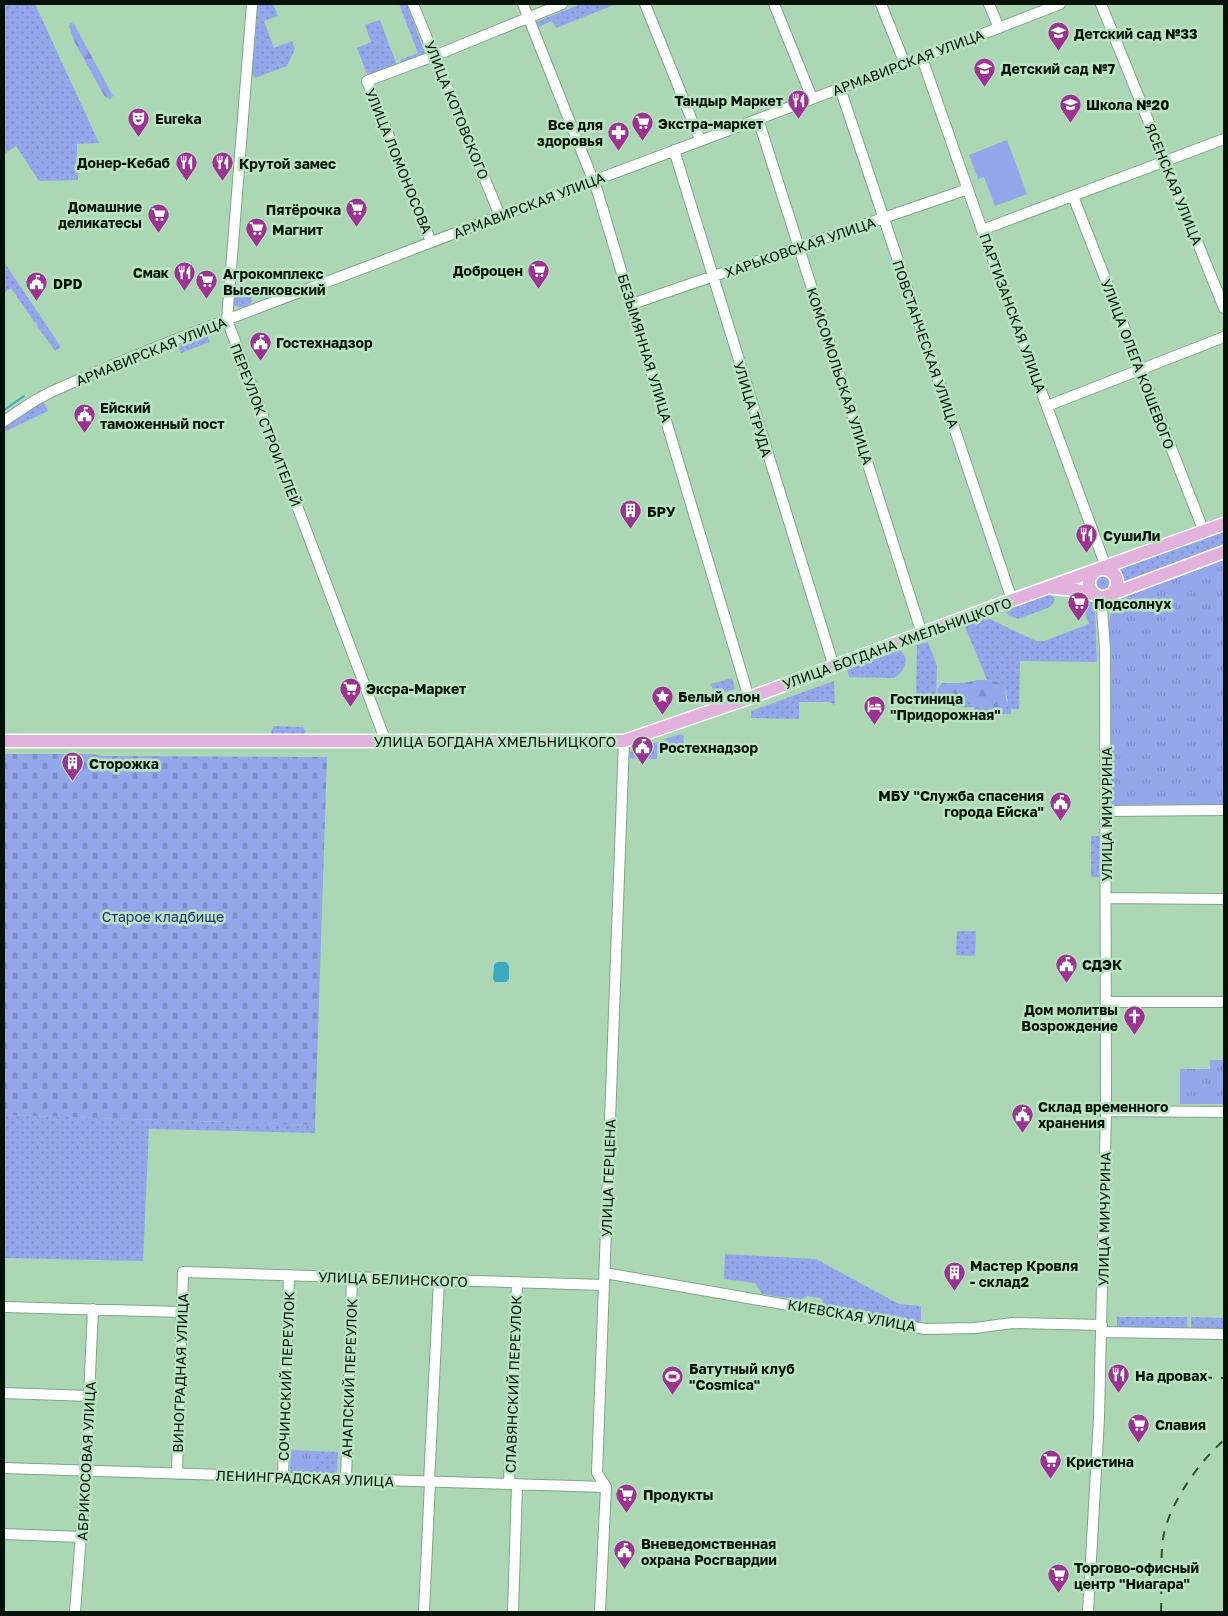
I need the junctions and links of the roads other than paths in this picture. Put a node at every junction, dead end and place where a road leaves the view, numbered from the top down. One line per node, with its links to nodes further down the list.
1 (252, 4): 34 (street, ПЕРЕУЛОК СТРОИТЕЛЕЙ)
2 (413, 4): 13 (street, УЛИЦА КОТОВСКОГО)
3 (523, 4): 11 (street, БЕЗЫМЯННАЯ УЛИЦА)
4 (562, 4): 11 (street)
5 (645, 4): 20 (street)
6 (774, 4): 17 (street)
7 (881, 4): 15 (street)
8 (990, 4): 12 (street)
9 (1060, 4): 12 (street, АРМАВИРСКАЯ УЛИЦА)
10 (1101, 4): 22 (street, ЯСЕНСКАЯ УЛИЦА)
11 (528, 17): 13 (street); 23 (street, БЕЗЫМЯННАЯ УЛИЦА)
12 (999, 28): 14 (street, АРМАВИРСКАЯ УЛИЦА)
13 (434, 56): 26 (street, УЛИЦА КОТОВСКОГО); 29 (street, УЛИЦА ЛОМОНОСОВА)
14 (922, 58): 15 (street, АРМАВИРСКАЯ УЛИЦА); 24 (street, ПАРТИЗАНСКАЯ УЛИЦА)
15 (905, 64): 16 (street, АРМАВИРСКАЯ УЛИЦА)
16 (840, 88): 17 (street, АРМАВИРСКАЯ УЛИЦА); 27 (street, ПОВСТАНЧЕСКАЯ УЛИЦА)
17 (812, 98): 18 (street, АРМАВИРСКАЯ УЛИЦА)
18 (758, 119): 20 (street, АРМАВИРСКАЯ УЛИЦА); 30 (street, КОМСОМОЛЬСКАЯ УЛИЦА)
19 (1224, 139): 22 (street)
20 (700, 140): 21 (street, АРМАВИРСКАЯ УЛИЦА)
21 (674, 150): 23 (street, АРМАВИРСКАЯ УЛИЦА); 31 (street, УЛИЦА ТРУДА)
22 (1165, 162): 25 (street); 33 (street, ЯСЕНСКАЯ УЛИЦА)
23 (593, 180): 26 (street, АРМАВИРСКАЯ УЛИЦА); 32 (street, БЕЗЫМЯННАЯ УЛИЦА)
24 (968, 189): 27 (street, ХАРЬКОВСКАЯ УЛИЦА); 28 (street, ПАРТИЗАНСКАЯ УЛИЦА)
25 (1073, 196): 28 (street); 36 (street, УЛИЦА ОЛЕГА КОШЕВОГО)
26 (500, 216): 29 (street, АРМАВИРСКАЯ УЛИЦА)
27 (884, 218): 30 (street, ХАРЬКОВСКАЯ УЛИЦА); 46 (street, ПОВСТАНЧЕСКАЯ УЛИЦА)
28 (982, 230): 37 (street, ПАРТИЗАНСКАЯ УЛИЦА)
29 (431, 242): 34 (street, АРМАВИРСКАЯ УЛИЦА)
30 (799, 247): 31 (street, ХАРЬКОВСКАЯ УЛИЦА); 47 (street, КОМСОМОЛЬСКАЯ УЛИЦА)
31 (713, 276): 32 (street, ХАРЬКОВСКАЯ УЛИЦА); 49 (street, УЛИЦА ТРУДА)
32 (632, 304): 50 (street, БЕЗЫМЯННАЯ УЛИЦА)
33 (1224, 308)
34 (227, 320): 38 (street, АРМАВИРСКАЯ УЛИЦА); 53 (street, ПЕРЕУЛОК СТРОИТЕЛЕЙ)
35 (1224, 337): 36 (street)
36 (1140, 371): 37 (street); 40 (street, УЛИЦА ОЛЕГА КОШЕВОГО)
37 (1047, 406): 42 (street, ПАРТИЗАНСКАЯ УЛИЦА)
38 (4, 421)
39 (1224, 524): 40 (main road, УЛИЦА БОГДАНА ХМЕЛЬНИЦКОГО)
40 (1204, 532): 42 (main road, УЛИЦА БОГДАНА ХМЕЛЬНИЦКОГО)
41 (1224, 552): 45 (main road)
42 (1102, 568): 43 (main road, УЛИЦА БОГДАНА ХМЕЛЬНИЦКОГО); 44 (main road); 45 (main road)
43 (1048, 588): 44 (main road, УЛИЦА БОГДАНА ХМЕЛЬНИЦКОГО); 46 (main road, УЛИЦА БОГДАНА ХМЕЛЬНИЦКОГО)
44 (1096, 594): 45 (main road); 48 (street, УЛИЦА МИЧУРИНА)
45 (1109, 595): 48 (street, УЛИЦА МИЧУРИНА)
46 (1012, 600): 47 (main road, УЛИЦА БОГДАНА ХМЕЛЬНИЦКОГО)
47 (922, 634): 49 (main road, УЛИЦА БОГДАНА ХМЕЛЬНИЦКОГО)
48 (1105, 645): 55 (street, УЛИЦА МИЧУРИНА)
49 (834, 668): 50 (main road, УЛИЦА БОГДАНА ХМЕЛЬНИЦКОГО)
50 (749, 698): 52 (main road, УЛИЦА БОГДАНА ХМЕЛЬНИЦКОГО)
51 (4, 741): 53 (main road, УЛИЦА БОГДАНА ХМЕЛЬНИЦКОГО)
52 (624, 741): 53 (main road, УЛИЦА БОГДАНА ХМЕЛЬНИЦКОГО); 63 (street, УЛИЦА ГЕРЦЕНА)
53 (386, 742)
54 (1224, 810): 55 (street)
55 (1106, 811): 56 (street, УЛИЦА МИЧУРИНА)
56 (1106, 898): 57 (street); 58 (street, УЛИЦА МИЧУРИНА)
57 (1224, 899)
58 (1106, 1002): 59 (street); 60 (street, УЛИЦА МИЧУРИНА)
59 (1224, 1002)
60 (1106, 1111): 61 (street); 72 (street, УЛИЦА МИЧУРИНА)
61 (1224, 1112)
62 (183, 1272): 64 (street, УЛИЦА БЕЛИНСКОГО); 71 (street, ВИНОГРАДНАЯ УЛИЦА)
63 (605, 1272): 68 (street, УЛИЦА ГЕРЦЕНА); 72 (street, КИЕВСКАЯ УЛИЦА)
64 (289, 1275): 65 (street, УЛИЦА БЕЛИНСКОГО); 80 (street, СОЧИНСКИЙ ПЕРЕУЛОК)
65 (352, 1277): 66 (street, УЛИЦА БЕЛИНСКОГО); 81 (street, АНАПСКИЙ ПЕРЕУЛОК)
66 (439, 1280): 67 (street, УЛИЦА БЕЛИНСКОГО); 82 (street)
67 (517, 1283): 68 (street, УЛИЦА БЕЛИНСКОГО); 83 (street, СЛАВЯНСКИЙ ПЕРЕУЛОК)
68 (604, 1285): 78 (street, УЛИЦА ГЕРЦЕНА)
69 (4, 1307): 70 (street)
70 (93, 1309): 71 (street); 75 (street, АБРИКОСОВАЯ УЛИЦА)
71 (182, 1312): 79 (street, ВИНОГРАДНАЯ УЛИЦА)
72 (1102, 1328): 73 (street, КИЕВСКАЯ УЛИЦА); 92 (street, УЛИЦА МИЧУРИНА)
73 (1224, 1334)
74 (4, 1393): 75 (street)
75 (89, 1396): 77 (street, АБРИКОСОВАЯ УЛИЦА)
76 (4, 1468): 77 (street, ЛЕНИНГРАДСКАЯ УЛИЦА)
77 (86, 1471): 79 (street, ЛЕНИНГРАДСКАЯ УЛИЦА); 87 (street, АБРИКОСОВАЯ УЛИЦА)
78 (598, 1473): 84 (street); 85 (street)
79 (177, 1474): 80 (street, ЛЕНИНГРАДСКАЯ УЛИЦА)
80 (283, 1477): 81 (street, ЛЕНИНГРАДСКАЯ УЛИЦА)
81 (346, 1479): 82 (street, ЛЕНИНГРАДСКАЯ УЛИЦА)
82 (429, 1482): 83 (street, ЛЕНИНГРАДСКАЯ УЛИЦА); 89 (street)
83 (513, 1484): 84 (street, ЛЕНИНГРАДСКАЯ УЛИЦА); 90 (street, СЛАВЯНСКИЙ ПЕРЕУЛОК)
84 (585, 1487): 85 (street, ЛЕНИНГРАДСКАЯ УЛИЦА)
85 (606, 1487): 91 (street)
86 (4, 1534): 87 (street)
87 (82, 1537): 88 (street, АБРИКОСОВАЯ УЛИЦА)
88 (76, 1612)
89 (424, 1612)
90 (513, 1612)
91 (600, 1612)
92 (1088, 1612)

